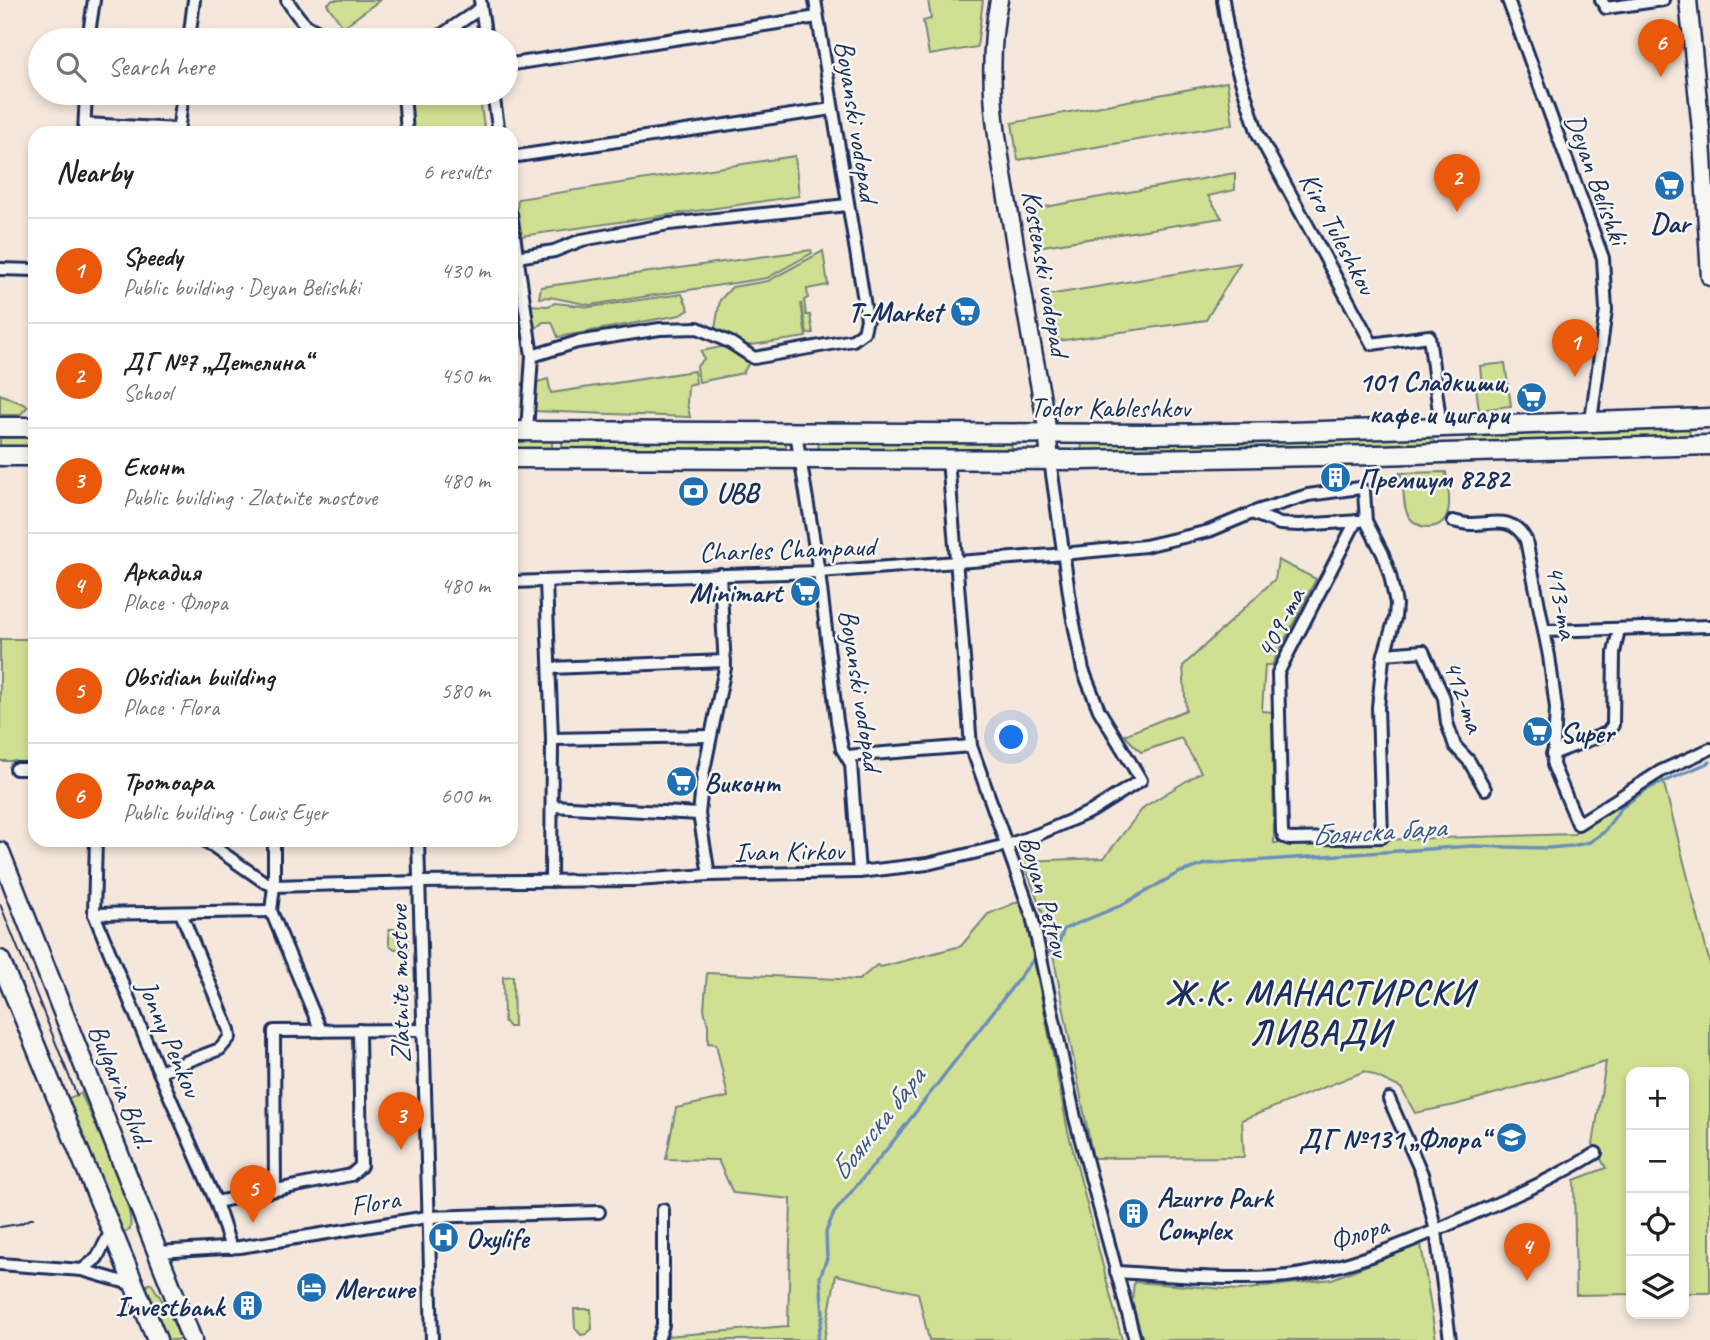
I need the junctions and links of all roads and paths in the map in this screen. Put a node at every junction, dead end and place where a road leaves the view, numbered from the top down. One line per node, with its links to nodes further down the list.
1 (94, 0): 13 (street)
2 (194, 0): 14 (street)
3 (287, 0): 15 (street)
4 (815, 0): 12 (street, Boyanski vodopad)
5 (999, 0): 44 (street, Kostenski vodopad)
6 (1223, 0): 41 (street, Kiro Tuleshkov)
7 (1508, 0): 38 (street, Deyan Belishki)
8 (1601, 0): 9 (street)
9 (1662, 0)
10 (1688, 0): 30 (street)
11 (480, 4): 16 (street); 17 (street)
12 (817, 17): 18 (street); 23 (street, Boyanski vodopad)
13 (90, 28)
14 (190, 28)
15 (309, 28)
16 (449, 28)
17 (484, 28)
18 (518, 63)
19 (85, 105): 24 (street)
20 (181, 105): 25 (street)
21 (405, 105): 26 (street)
22 (495, 105): 27 (street)
23 (832, 109): 28 (street); 29 (street, Boyanski vodopad)
24 (84, 126)
25 (179, 126)
26 (406, 126)
27 (498, 126)
28 (518, 156)
29 (847, 205): 31 (street); 36 (street, Boyanski vodopad)
30 (1708, 214): 35 (street)
31 (518, 257)
32 (518, 264): 36 (street)
33 (0, 269): 34 (street)
34 (28, 270)
35 (1710, 276)
36 (532, 356): 42 (street)
37 (1710, 418): 38 (main road, Todor Kableshkov)
38 (1591, 421): 41 (main road, Todor Kableshkov)
39 (0, 427): 40 (main road)
40 (28, 427)
41 (1441, 427): 44 (main road, Todor Kableshkov)
42 (519, 431): 43 (main road, Todor Kableshkov)
43 (796, 433): 44 (main road, Todor Kableshkov); 49 (street, Boyanski vodopad)
44 (1047, 434): 51 (street, Kostenski vodopad)
45 (1710, 445): 51 (main road, Todor Kableshkov)
46 (0, 456): 47 (main road)
47 (28, 456)
48 (518, 458): 49 (main road, Todor Kableshkov)
49 (800, 459): 50 (main road, Todor Kableshkov); 57 (street, Boyanski vodopad)
50 (948, 459): 51 (main road, Todor Kableshkov); 56 (street, Boyan Petrov)
51 (1050, 460): 55 (street, Kostenski vodopad)
52 (1252, 513): 53 (street); 53 (street, Charles Champaud); 55 (street, Charles Champaud)
53 (1361, 521): 64 (street); 64 (street, 409-та)
54 (1453, 521): 63 (street, 413-та)
55 (1064, 554): 56 (street, Charles Champaud); 75 (street, Kostenski vodopad)
56 (957, 563): 57 (street, Charles Champaud); 69 (street, Boyan Petrov)
57 (819, 572): 58 (street, Charles Champaud); 72 (street, Boyanski vodopad)
58 (720, 574): 59 (street, Charles Champaud); 65 (street)
59 (546, 581): 60 (street, Charles Champaud); 66 (street)
60 (518, 582)
61 (1710, 625): 62 (street)
62 (1619, 629): 63 (street); 71 (street, 413-та)
63 (1544, 631): 71 (street, 413-та)
64 (1384, 654): 76 (street, 412-та)
65 (725, 661): 66 (street); 67 (street)
66 (550, 668): 68 (street)
67 (710, 736): 68 (street); 78 (street)
68 (552, 739): 77 (street)
69 (971, 746): 72 (street); 79 (street, Boyan Petrov)
70 (1710, 749): 71 (street, 413-та)
71 (1552, 754)
72 (847, 756): 85 (street, Boyanski vodopad)
73 (16, 769): 74 (street)
74 (28, 769)
75 (1141, 780): 79 (street, Ivan Kirkov)
76 (1485, 789)
77 (552, 806): 78 (street); 87 (street)
78 (699, 814): 86 (street)
79 (1007, 845): 85 (street, Ivan Kirkov); 111 (street, Boyan Petrov)
80 (96, 847): 92 (street, Jonny Penkov)
81 (214, 847): 89 (street)
82 (274, 847): 89 (street)
83 (418, 847): 88 (street, Zlatnite mostove)
84 (0, 852): 108 (main road, Bulgaria Blvd.)
85 (859, 872): 86 (street, Ivan Kirkov)
86 (709, 875): 87 (street, Ivan Kirkov)
87 (551, 881): 88 (street, Ivan Kirkov)
88 (419, 882): 89 (street, Ivan Kirkov); 95 (street, Zlatnite mostove)
89 (274, 886): 90 (street)
90 (271, 911): 91 (street); 96 (street)
91 (181, 913): 92 (street); 97 (street)
92 (94, 915): 97 (street, Jonny Penkov)
93 (0, 960): 105 (main road)
94 (359, 1030): 95 (street); 96 (street); 100 (street)
95 (423, 1030): 104 (street, Zlatnite mostove)
96 (321, 1031): 100 (street)
97 (159, 1072): 101 (street, Jonny Penkov)
98 (1389, 1099): 106 (street)
99 (1596, 1153): 106 (street, Флора)
100 (275, 1189): 101 (street)
101 (216, 1202): 107 (street, Jonny Penkov)
102 (663, 1210): 116 (street)
103 (600, 1212): 104 (street, Flora)
104 (427, 1217): 107 (street, Flora); 113 (street, Zlatnite mostove)
105 (111, 1231): 110 (street); 112 (main road)
106 (1436, 1231): 111 (street, Флора); 118 (street)
107 (231, 1248): 108 (street, Flora)
108 (158, 1252): 115 (main road, Bulgaria Blvd.)
109 (0, 1264): 110 (street)
110 (82, 1270): 112 (street)
111 (1116, 1272): 117 (street, Boyan Petrov)
112 (134, 1285): 114 (main road)
113 (432, 1339)
114 (156, 1340)
115 (192, 1340)
116 (658, 1340)
117 (1135, 1340)
118 (1450, 1340)

